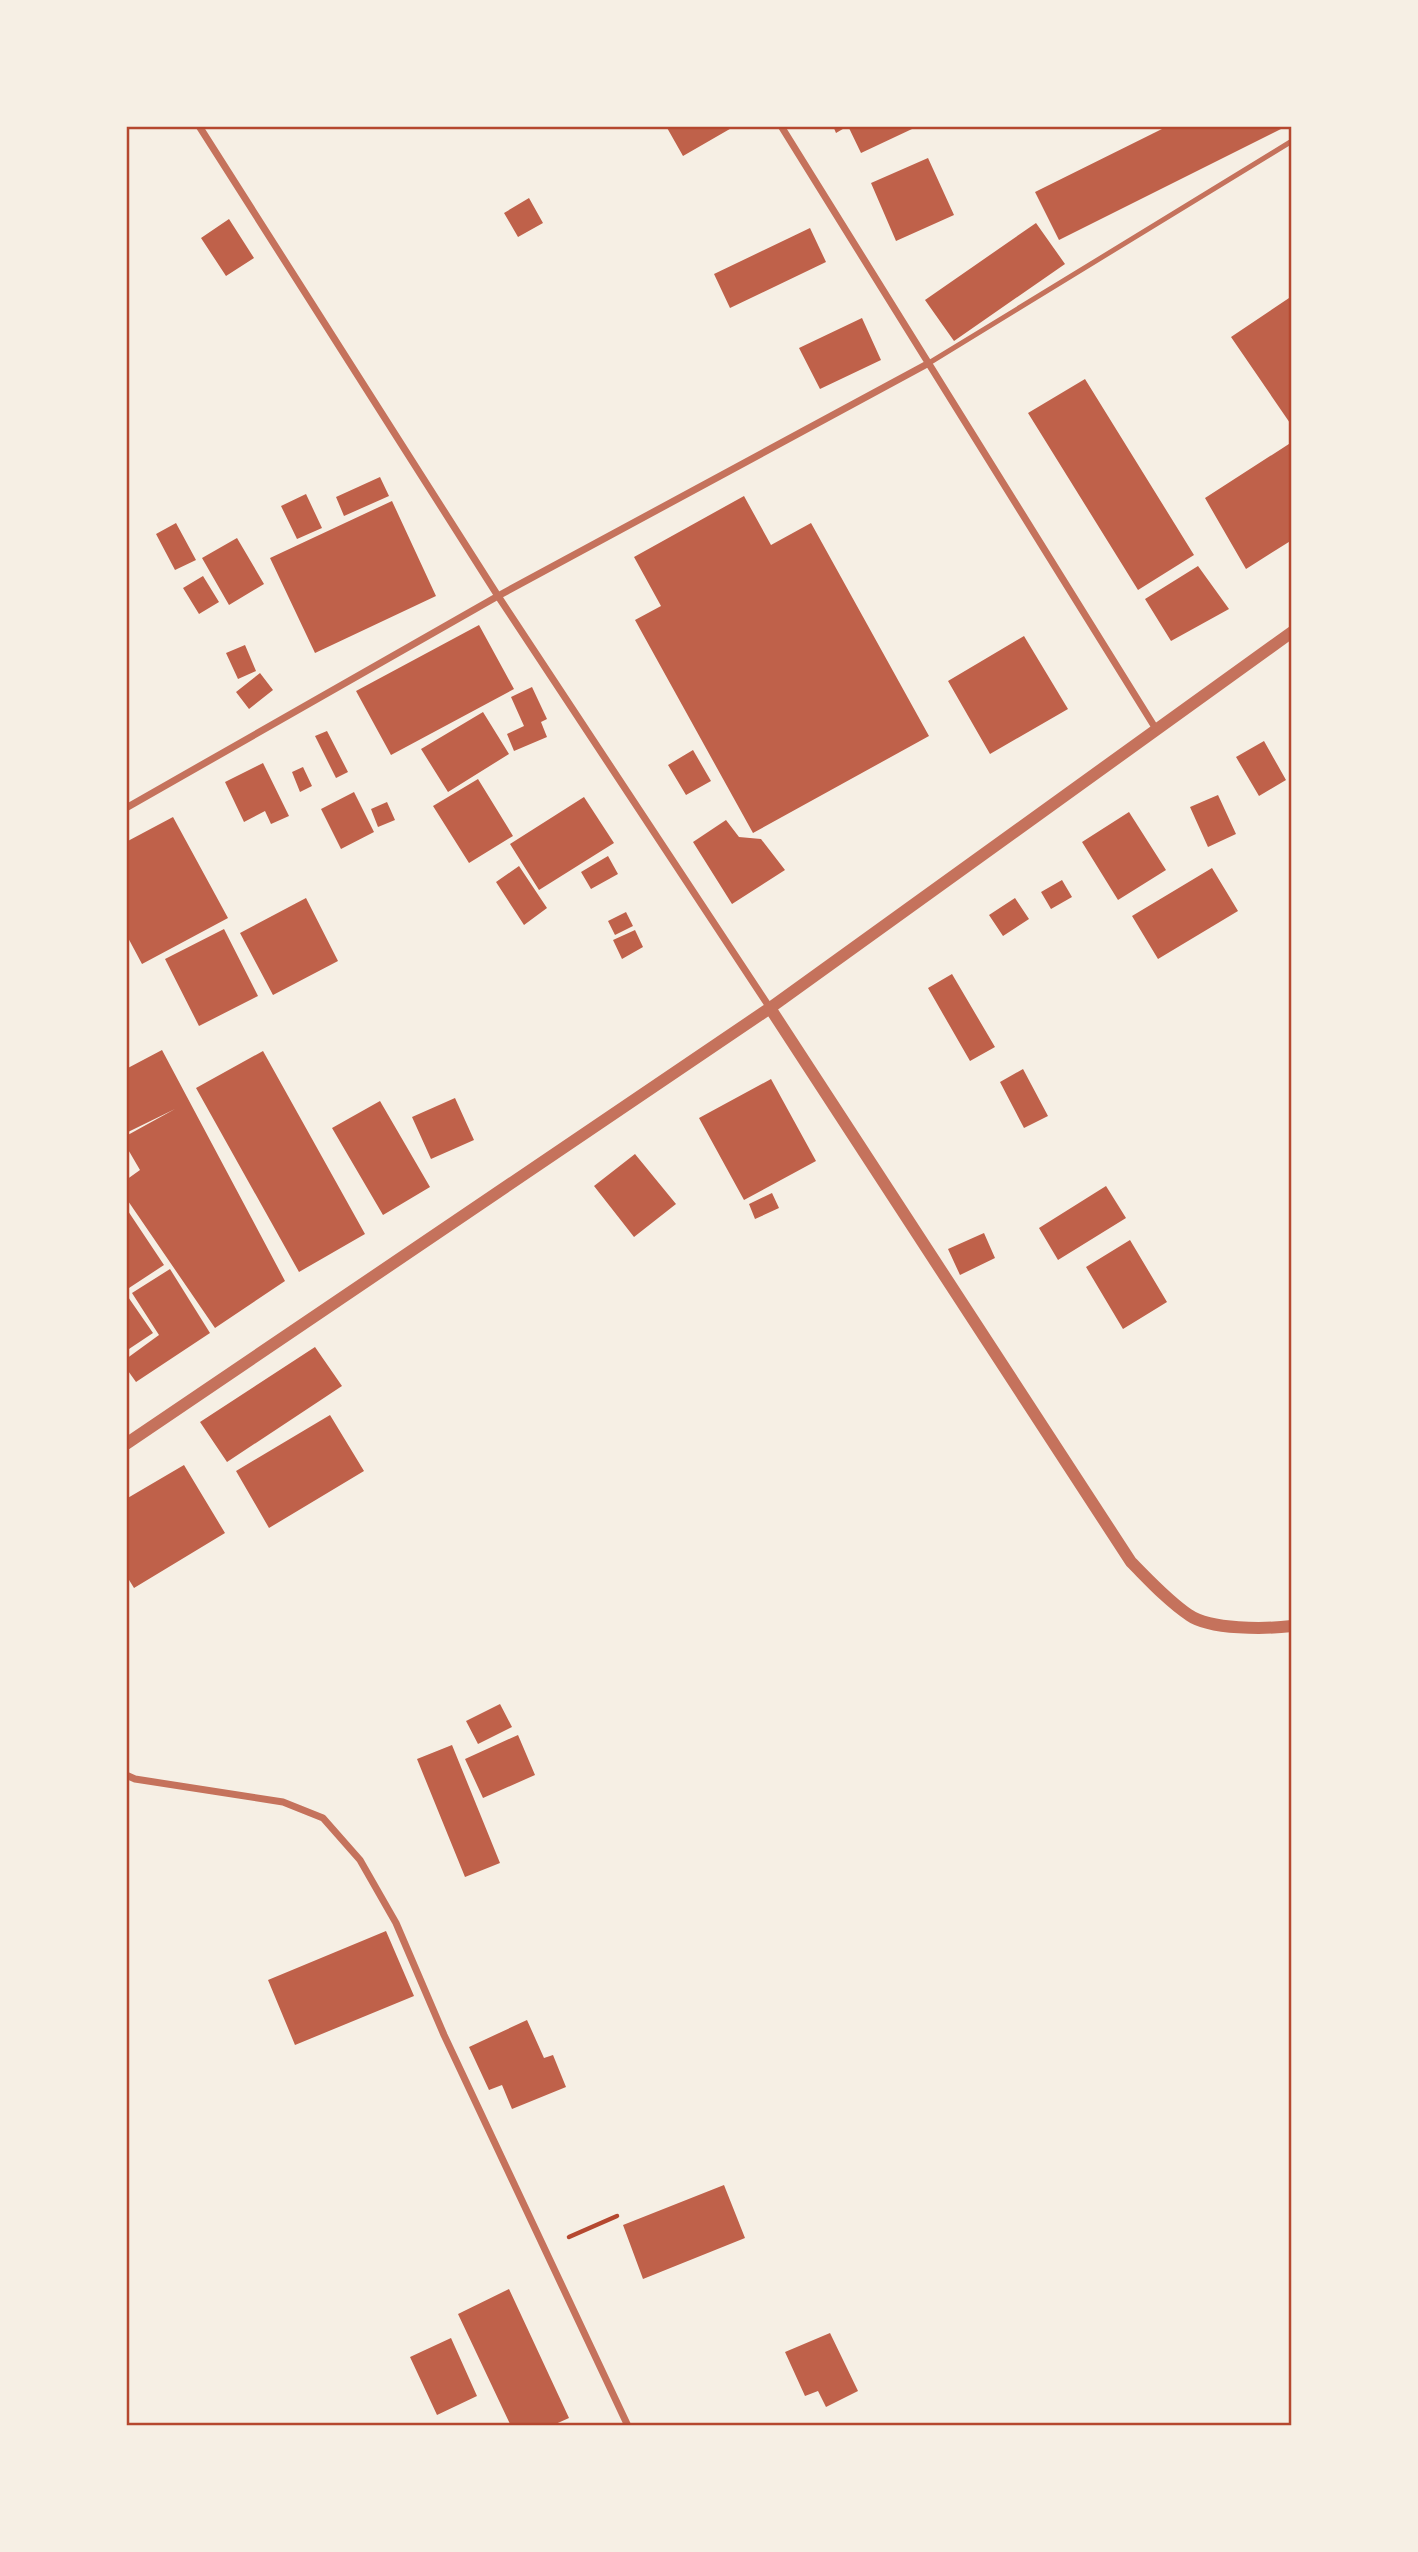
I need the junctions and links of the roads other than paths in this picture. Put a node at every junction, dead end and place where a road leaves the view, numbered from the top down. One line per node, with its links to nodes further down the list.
1 (199, 126): 5 (street)
2 (781, 126): 4 (street)
3 (1292, 141): 4 (lane)
4 (929, 363): 5 (street); 7 (street)
5 (498, 596): 8 (street); 9 (street)
6 (1292, 632): 7 (street)
7 (1156, 729): 9 (street)
8 (126, 808)
9 (770, 1008): 10 (street); 11 (street)
10 (126, 1444)
11 (1292, 1626)
12 (126, 1775): 13 (street)
13 (628, 2426)

